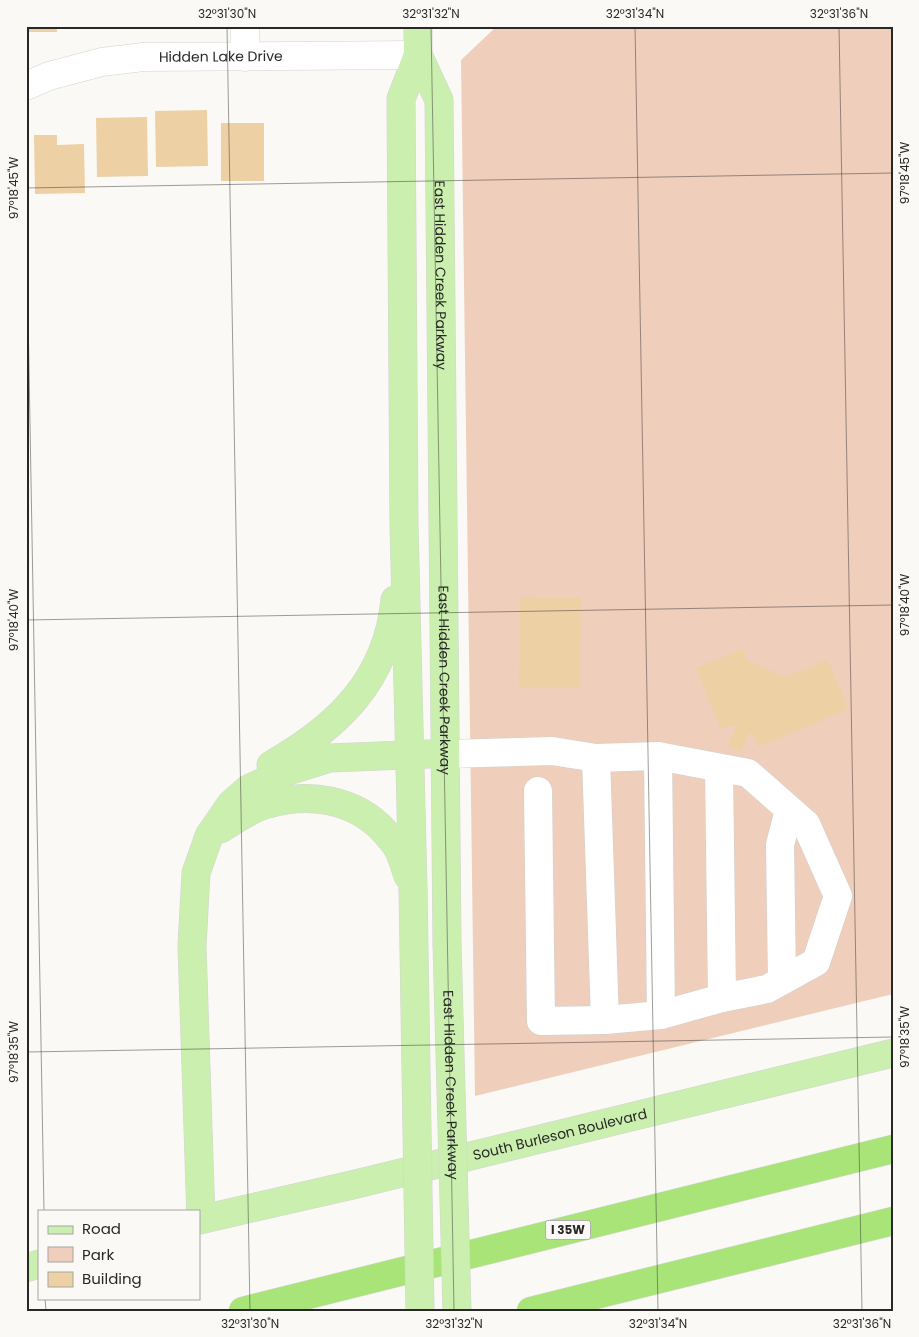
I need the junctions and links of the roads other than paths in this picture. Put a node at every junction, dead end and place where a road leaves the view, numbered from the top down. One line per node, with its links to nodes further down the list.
1 (245, 26): 4 (street)
2 (418, 26): 3 (main road, East Hidden Creek Parkway)
3 (418, 55): 4 (street, Hidden Lake Drive); 6 (main road, East Hidden Creek Parkway); 7 (main road, East Hidden Creek Parkway)
4 (245, 57): 5 (street, Hidden Lake Drive)
5 (26, 86)
6 (404, 524): 8 (main road, East Hidden Creek Parkway); 12 (main road)
7 (446, 754): 8 (main road); 10 (street); 30 (main road, East Hidden Creek Parkway, bridge)
8 (410, 755): 12 (main road); 16 (main road, East Hidden Creek Parkway)
9 (658, 756): 10 (street); 11 (street); 19 (street)
10 (596, 758): 20 (street)
11 (719, 768): 14 (street); 18 (street)
12 (248, 789): 15 (main road)
13 (538, 791): 20 (street)
14 (789, 810): 17 (street); 17 (street)
15 (210, 836): 16 (main road); 23 (main road)
16 (414, 889): 29 (main road, East Hidden Creek Parkway, bridge)
17 (782, 980): 18 (street)
18 (722, 998): 19 (street)
19 (661, 1015): 20 (street)
20 (604, 1020)
21 (893, 1053): 24 (main road, South Burleson Boulevard)
22 (893, 1150): 28 (highway, I 35W)
23 (200, 1210)
24 (200, 1220)
25 (893, 1221): 31 (highway)
26 (38, 1264): 27 (main road)
27 (26, 1268)
28 (243, 1311)
29 (420, 1311)
30 (457, 1311)
31 (531, 1311)

